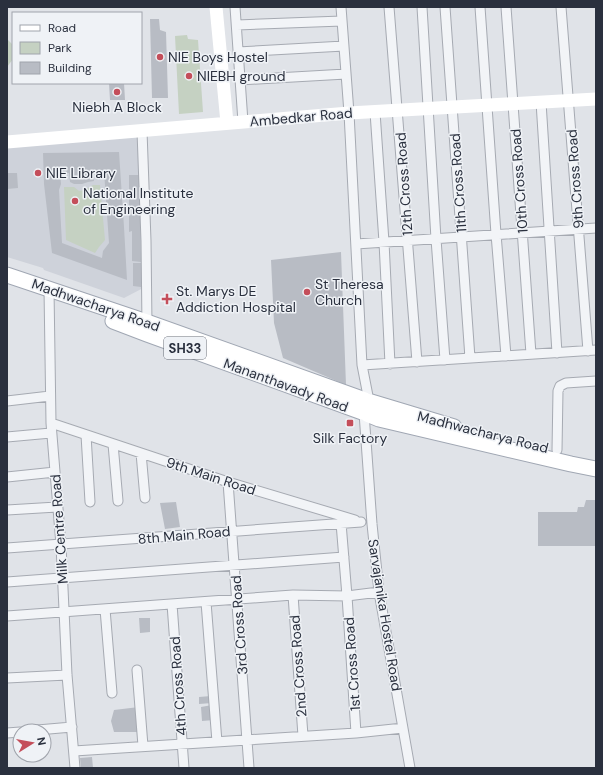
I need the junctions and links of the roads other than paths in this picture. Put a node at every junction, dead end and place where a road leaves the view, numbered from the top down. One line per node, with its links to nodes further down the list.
1 (216, 7): 27 (street)
2 (235, 7): 11 (street)
3 (342, 7): 10 (street, Sarvajanika Hostel Road)
4 (389, 7): 23 (street, 12th Cross Road)
5 (422, 7): 22 (street)
6 (445, 7): 21 (street, 11th Cross Road)
7 (480, 7): 20 (street)
8 (506, 7): 19 (street, 10th Cross Road)
9 (562, 7): 17 (street, 9th Cross Road)
10 (342, 21): 11 (street); 12 (street, Sarvajanika Hostel Road)
11 (237, 25): 13 (street)
12 (344, 46): 13 (street); 14 (street, Sarvajanika Hostel Road)
13 (238, 52): 15 (street)
14 (346, 74): 15 (street); 25 (street, Sarvajanika Hostel Road)
15 (240, 80): 26 (street)
16 (596, 99): 17 (street, Ambedkar Road)
17 (569, 100): 18 (street, Ambedkar Road); 31 (street, 9th Cross Road)
18 (541, 102): 19 (street, Ambedkar Road); 32 (street)
19 (513, 104): 20 (street, Ambedkar Road); 33 (street, 10th Cross Road)
20 (487, 105): 21 (street, Ambedkar Road); 34 (street)
21 (452, 107): 22 (street, Ambedkar Road); 35 (street, 11th Cross Road)
22 (428, 109): 23 (street, Ambedkar Road); 36 (street)
23 (398, 110): 24 (street, Ambedkar Road); 37 (street, 12th Cross Road)
24 (375, 112): 25 (street, Ambedkar Road); 38 (street)
25 (349, 113): 26 (street, Ambedkar Road); 39 (street, Sarvajanika Hostel Road)
26 (243, 122): 27 (street, Ambedkar Road)
27 (227, 123): 28 (street, Ambedkar Road)
28 (142, 131): 29 (street, Ambedkar Road); 43 (street)
29 (7, 142)
30 (596, 228): 31 (street)
31 (578, 229): 32 (street); 44 (street, 9th Cross Road)
32 (549, 231): 33 (street); 45 (street)
33 (522, 233): 34 (street); 46 (street, 10th Cross Road)
34 (496, 234): 35 (street); 47 (street)
35 (462, 237): 36 (street); 48 (street, 11th Cross Road)
36 (436, 239): 37 (street); 49 (street)
37 (408, 240): 38 (street); 50 (street, 12th Cross Road)
38 (384, 242): 39 (street); 51 (street)
39 (356, 244): 52 (street, Sarvajanika Hostel Road)
40 (7, 275): 42 (main road, Madhwacharya Road)
41 (7, 284): 42 (main road, Mananthavady Road / SH33)
42 (49, 294): 43 (main road, Mananthavady Road / SH33); 54 (street, Milk Centre Road)
43 (147, 328): 56 (main road, Mananthavady Road / SH33)
44 (592, 350): 45 (street)
45 (557, 353): 46 (street)
46 (531, 354): 47 (street)
47 (506, 356): 48 (street)
48 (470, 358): 49 (street)
49 (445, 360): 50 (street)
50 (417, 362): 51 (street)
51 (390, 364): 52 (street)
52 (362, 365): 56 (street, Sarvajanika Hostel Road)
53 (596, 382): 62 (street)
54 (50, 396): 55 (street); 57 (street, Milk Centre Road)
55 (7, 401)
56 (366, 407): 62 (main road, Madhwacharya Road); 65 (main road, Mananthavady Road / SH33); 76 (street, Sarvajanika Hostel Road)
57 (51, 423): 58 (street, Milk Centre Road); 59 (street, 9th Main Road)
58 (51, 433): 60 (street); 66 (street, Milk Centre Road)
59 (86, 435): 61 (street, 9th Main Road); 71 (street)
60 (7, 437)
61 (113, 444): 63 (street, 9th Main Road); 70 (street)
62 (557, 450): 64 (main road, Madhwacharya Road)
63 (141, 453): 68 (street, 9th Main Road); 69 (street)
64 (596, 460)
65 (596, 469)
66 (55, 472): 67 (street); 72 (street, Milk Centre Road)
67 (7, 477)
68 (228, 482): 74 (street, 9th Main Road); 77 (street, 3rd Cross Road)
69 (146, 498)
70 (118, 501)
71 (90, 502)
72 (58, 506): 73 (street); 78 (street, Milk Centre Road)
73 (7, 510)
74 (361, 522): 75 (street, 8th Main Road); 76 (street, 9th Main Road)
75 (341, 523): 77 (street, 8th Main Road); 80 (street, 1st Cross Road)
76 (372, 524): 84 (street, Sarvajanika Hostel Road)
77 (231, 531): 78 (street, 8th Main Road); 81 (street, 3rd Cross Road)
78 (61, 545): 79 (street, 8th Main Road); 82 (street, Milk Centre Road)
79 (7, 548)
80 (344, 557): 81 (street); 86 (street, 1st Cross Road)
81 (234, 566): 82 (street); 87 (street, 3rd Cross Road)
82 (62, 578): 83 (street); 91 (street, Milk Centre Road)
83 (7, 582)
84 (379, 592): 86 (street); 98 (street, Sarvajanika Hostel Road)
85 (293, 595): 86 (street); 87 (street); 101 (street, 2nd Cross Road)
86 (347, 596): 100 (street, 1st Cross Road)
87 (237, 600): 88 (street); 102 (street, 3rd Cross Road)
88 (206, 602): 89 (street); 103 (street)
89 (172, 604): 90 (street); 104 (street, 4th Cross Road)
90 (105, 609): 91 (street); 96 (street)
91 (64, 612): 92 (street); 94 (street, Milk Centre Road)
92 (7, 616)
93 (137, 670): 105 (street)
94 (67, 675): 95 (street); 97 (street, Milk Centre Road)
95 (7, 678)
96 (112, 693)
97 (72, 727): 99 (street); 106 (street, Milk Centre Road)
98 (403, 728): 100 (street); 110 (street, Sarvajanika Hostel Road)
99 (52, 729)
100 (356, 733): 101 (street)
101 (303, 736): 102 (street)
102 (247, 740): 103 (street); 109 (street, 3rd Cross Road)
103 (217, 742): 104 (street)
104 (182, 744): 105 (street); 108 (street, 4th Cross Road)
105 (143, 746): 106 (street)
106 (74, 751): 107 (street, Milk Centre Road)
107 (75, 768)
108 (184, 768)
109 (249, 768)
110 (410, 768)

